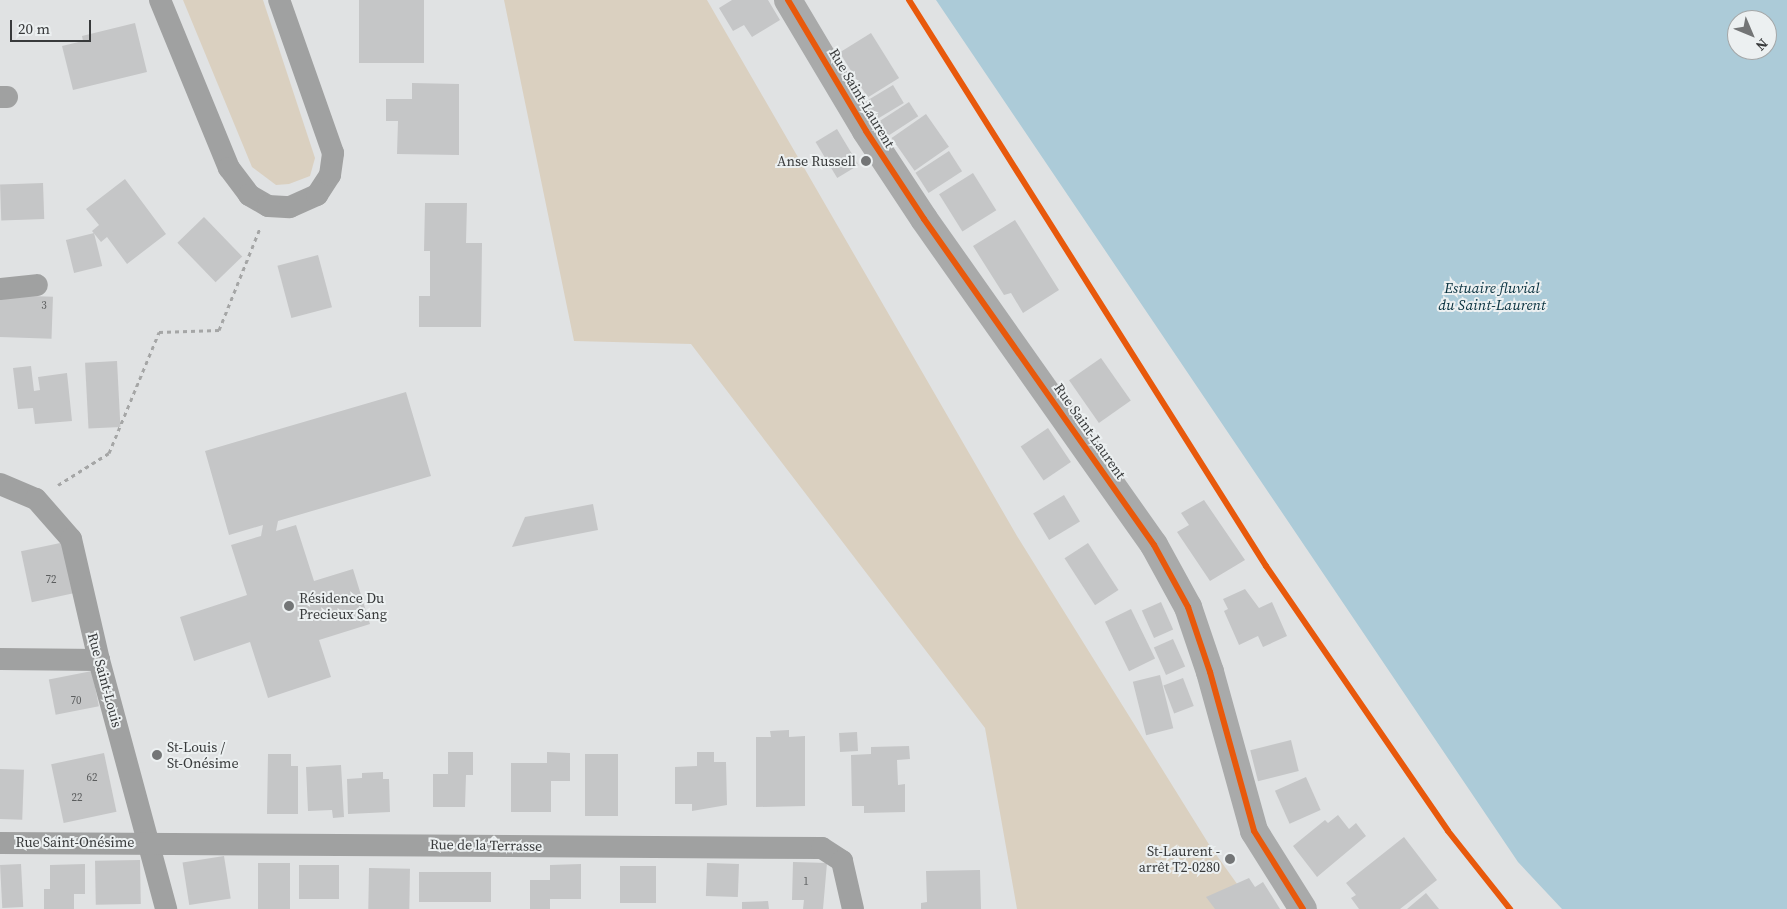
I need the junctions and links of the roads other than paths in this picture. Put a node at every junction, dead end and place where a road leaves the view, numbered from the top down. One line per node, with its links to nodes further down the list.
1 (160, 0): 2 (street)
2 (279, 0)
3 (788, 0): 13 (street, Rue Saint-Laurent)
4 (37, 286): 5 (street)
5 (0, 289)
6 (0, 484): 8 (street, Rue Saint-Louis)
7 (0, 659): 8 (street)
8 (98, 660): 9 (street, Rue Saint-Louis)
9 (150, 842): 10 (street, Rue Saint-Onésime); 11 (street, Rue Saint-Louis); 12 (street, Rue de la Terrasse)
10 (0, 843)
11 (166, 909)
12 (853, 909)
13 (1303, 909)

